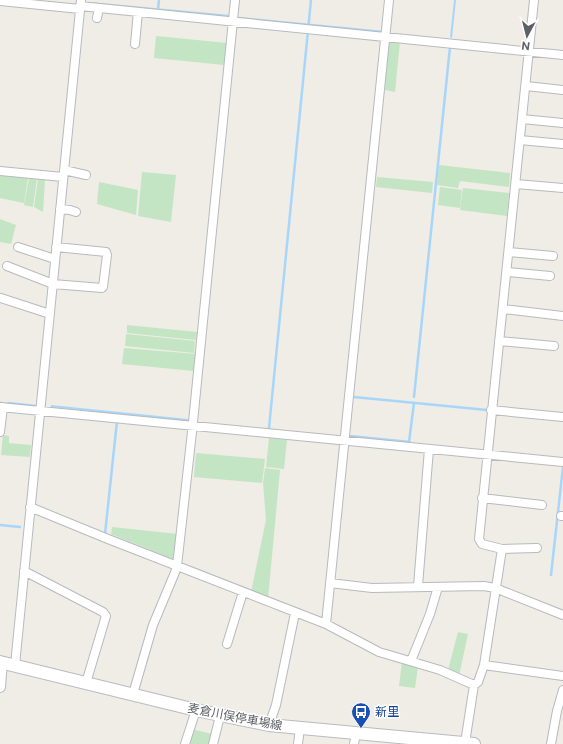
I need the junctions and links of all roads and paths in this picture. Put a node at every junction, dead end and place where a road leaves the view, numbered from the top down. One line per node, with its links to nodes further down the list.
1 (235, 0): 9 (street)
2 (389, 0): 10 (street)
3 (534, 0): 12 (street)
4 (0, 1): 5 (street)
5 (81, 5): 6 (street); 21 (street)
6 (99, 8): 7 (street); 8 (street)
7 (138, 12): 9 (street); 11 (street)
8 (97, 18)
9 (233, 21): 10 (street); 46 (street)
10 (386, 37): 12 (street); 48 (street)
11 (135, 44)
12 (529, 51): 13 (street); 14 (street)
13 (563, 55)
14 (526, 86): 15 (street); 16 (street)
15 (563, 90)
16 (522, 119): 17 (street); 18 (street)
17 (563, 123)
18 (520, 140): 19 (street); 23 (street)
19 (563, 144)
20 (0, 171): 21 (street)
21 (64, 174): 22 (street); 25 (street)
22 (86, 175)
23 (516, 184): 24 (street); 29 (street)
24 (563, 188)
25 (60, 209): 26 (street); 28 (street)
26 (76, 212)
27 (18, 246): 31 (street)
28 (56, 247): 31 (street); 35 (street)
29 (509, 252): 30 (street); 33 (street)
30 (553, 256)
31 (55, 259): 35 (street)
32 (8, 266): 35 (street)
33 (507, 272): 34 (street); 37 (street)
34 (550, 276)
35 (53, 284): 38 (street)
36 (1, 298): 38 (street)
37 (503, 309): 39 (street); 40 (street)
38 (50, 314): 44 (street)
39 (563, 316)
40 (499, 341): 41 (street); 43 (street)
41 (554, 346)
42 (1, 407): 44 (street); 47 (street)
43 (491, 410): 45 (street); 50 (street)
44 (41, 411): 46 (street); 54 (street)
45 (563, 417)
46 (193, 425): 48 (street); 57 (street)
47 (0, 432)
48 (344, 440): 49 (street); 59 (street)
49 (429, 449): 50 (street); 60 (street)
50 (487, 454): 51 (street); 52 (street)
51 (563, 462)
52 (482, 498): 53 (street); 56 (street)
53 (542, 505)
54 (30, 507): 57 (street); 58 (street)
55 (537, 548): 56 (street)
56 (502, 549): 62 (street)
57 (177, 566): 63 (street); 77 (street)
58 (24, 571): 70 (street); 73 (street)
59 (330, 583): 60 (street); 66 (street)
60 (418, 586): 61 (street)
61 (438, 587): 62 (street); 68 (street)
62 (495, 588): 65 (street); 71 (street)
63 (243, 592): 64 (street); 67 (street)
64 (295, 613): 66 (street); 80 (street)
65 (563, 615)
66 (326, 624): 68 (street)
67 (227, 644)
68 (411, 661): 74 (street)
69 (1, 662): 70 (main road, 麦倉川俣停車場線); 75 (street)
70 (15, 665): 73 (main road, 麦倉川俣停車場線)
71 (484, 666): 72 (street); 74 (street)
72 (563, 676)
73 (86, 683): 77 (main road, 麦倉川俣停車場線)
74 (474, 685): 86 (street)
75 (0, 687)
76 (563, 690): 87 (street)
77 (133, 694): 78 (main road, 麦倉川俣停車場線)
78 (196, 710): 79 (main road, 麦倉川俣停車場線); 83 (street)
79 (220, 716): 80 (main road, 麦倉川俣停車場線); 84 (street)
80 (269, 725): 81 (main road, 麦倉川俣停車場線)
81 (300, 728): 82 (main road, 麦倉川俣停車場線); 85 (street)
82 (355, 739): 86 (main road, 麦倉川俣停車場線)
83 (185, 744)
84 (213, 744)
85 (298, 744)
86 (472, 744)
87 (551, 744)

